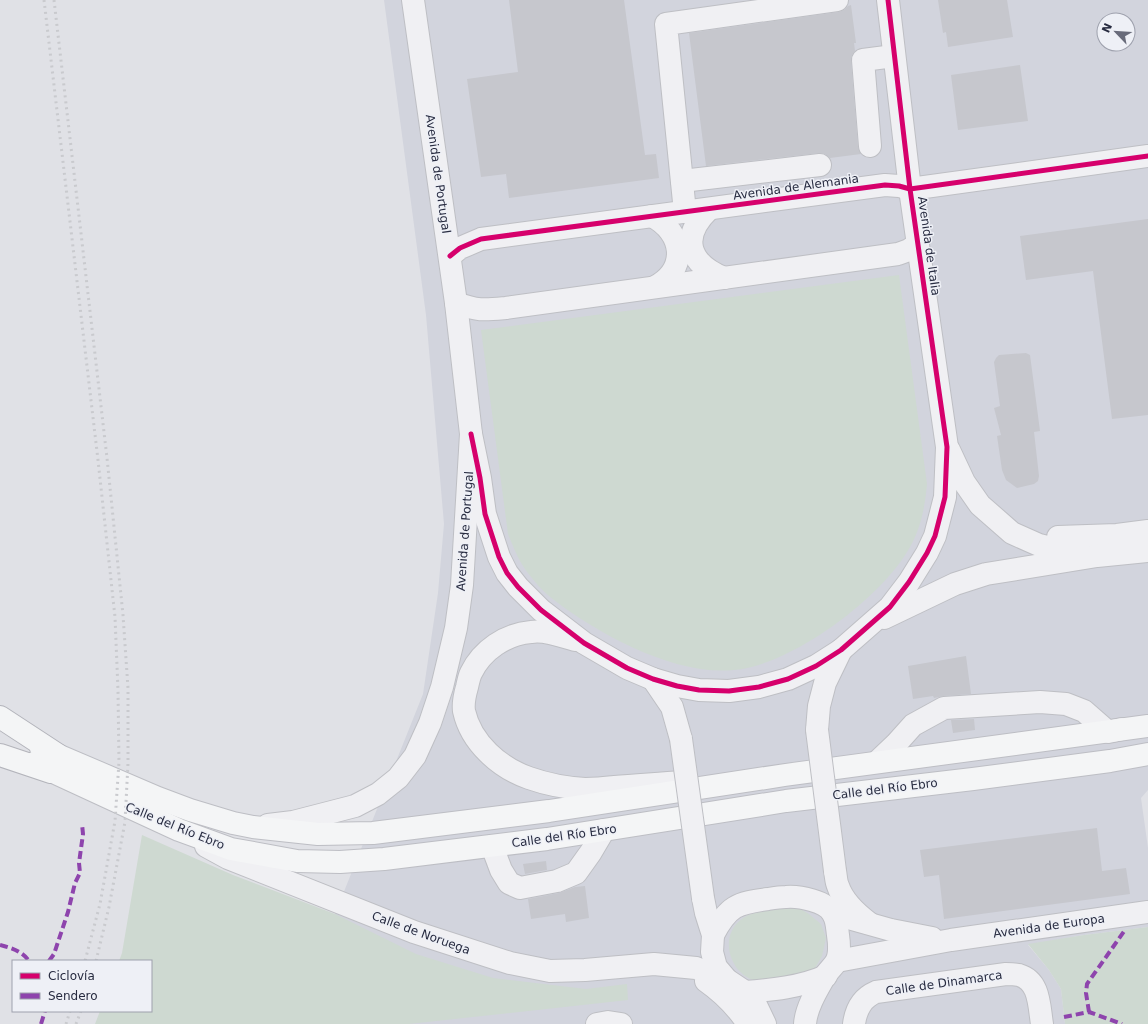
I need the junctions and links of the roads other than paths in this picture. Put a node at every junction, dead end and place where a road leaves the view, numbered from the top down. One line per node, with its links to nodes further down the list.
1 (413, 0): 14 (street, Avenida de Portugal)
2 (837, 0): 8 (street)
3 (888, 0): 4 (street, Avenida de Italia)
4 (894, 56): 5 (street); 9 (street, Avenida de Italia)
5 (870, 146)
6 (1148, 156): 9 (street, Avenida de Alemania)
7 (820, 165): 8 (street)
8 (682, 181): 11 (street)
9 (910, 189): 10 (street, Avenida de Alemania); 13 (street, Avenida de Italia)
10 (709, 209): 11 (street, Avenida de Alemania); 15 (street)
11 (685, 212): 12 (street, Avenida de Alemania)
12 (652, 216): 14 (street, Avenida de Alemania); 16 (street)
13 (918, 244): 15 (street); 19 (street, Avenida de Italia)
14 (450, 256): 17 (street, Avenida de Portugal)
15 (724, 278): 16 (street)
16 (655, 287): 17 (street)
17 (456, 303): 18 (street, Avenida de Portugal)
18 (471, 434): 25 (street); 41 (street, Avenida de Portugal)
19 (948, 447): 21 (street); 24 (street)
20 (1148, 530): 21 (street)
21 (1012, 533): 22 (street)
22 (1148, 544)
23 (1148, 551): 24 (street)
24 (868, 626): 26 (street)
25 (584, 643): 27 (street); 39 (street)
26 (841, 650): 27 (street); 45 (street, bridge)
27 (653, 679): 49 (street, bridge)
28 (0, 717): 37 (main road)
29 (1148, 722): 32 (street)
30 (1148, 726): 32 (main road, Calle del Río Ebro)
31 (0, 729): 37 (main road, Calle del Río Ebro)
32 (1108, 732): 36 (main road, Calle del Río Ebro); 36 (street)
33 (0, 745): 37 (main road, Calle del Río Ebro)
34 (1148, 754): 40 (main road, Calle del Río Ebro)
35 (0, 755): 37 (main road)
36 (877, 762): 39 (main road, Calle del Río Ebro)
37 (55, 764): 41 (main road, Calle del Río Ebro); 42 (main road, Calle del Río Ebro)
38 (1148, 767): 40 (main road)
39 (785, 775): 41 (main road, Calle del Río Ebro)
40 (972, 779): 43 (main road, Calle del Río Ebro)
41 (253, 828)
42 (179, 830): 44 (main road, Calle del Río Ebro); 51 (street, Calle de Noruega)
43 (604, 830): 44 (main road, Calle del Río Ebro); 44 (street)
44 (492, 846)
45 (835, 871): 47 (street); 48 (street)
46 (1148, 912): 50 (street, Avenida de Europa)
47 (833, 913): 48 (street, Avenida de Europa); 49 (street); 52 (street)
48 (870, 924): 50 (street, Avenida de Europa)
49 (713, 934): 53 (street)
50 (951, 940): 52 (street, Avenida de Europa)
51 (679, 966): 53 (street, Calle de Noruega); 57 (street, Calle de Noruega)
52 (831, 968): 54 (street); 59 (street)
53 (727, 980): 54 (street)
54 (745, 992): 58 (street)
55 (597, 1024): 56 (street)
56 (621, 1024)
57 (748, 1024)
58 (765, 1024)
59 (805, 1024)
60 (854, 1024): 61 (street, Calle de Dinamarca)
61 (1042, 1024)

